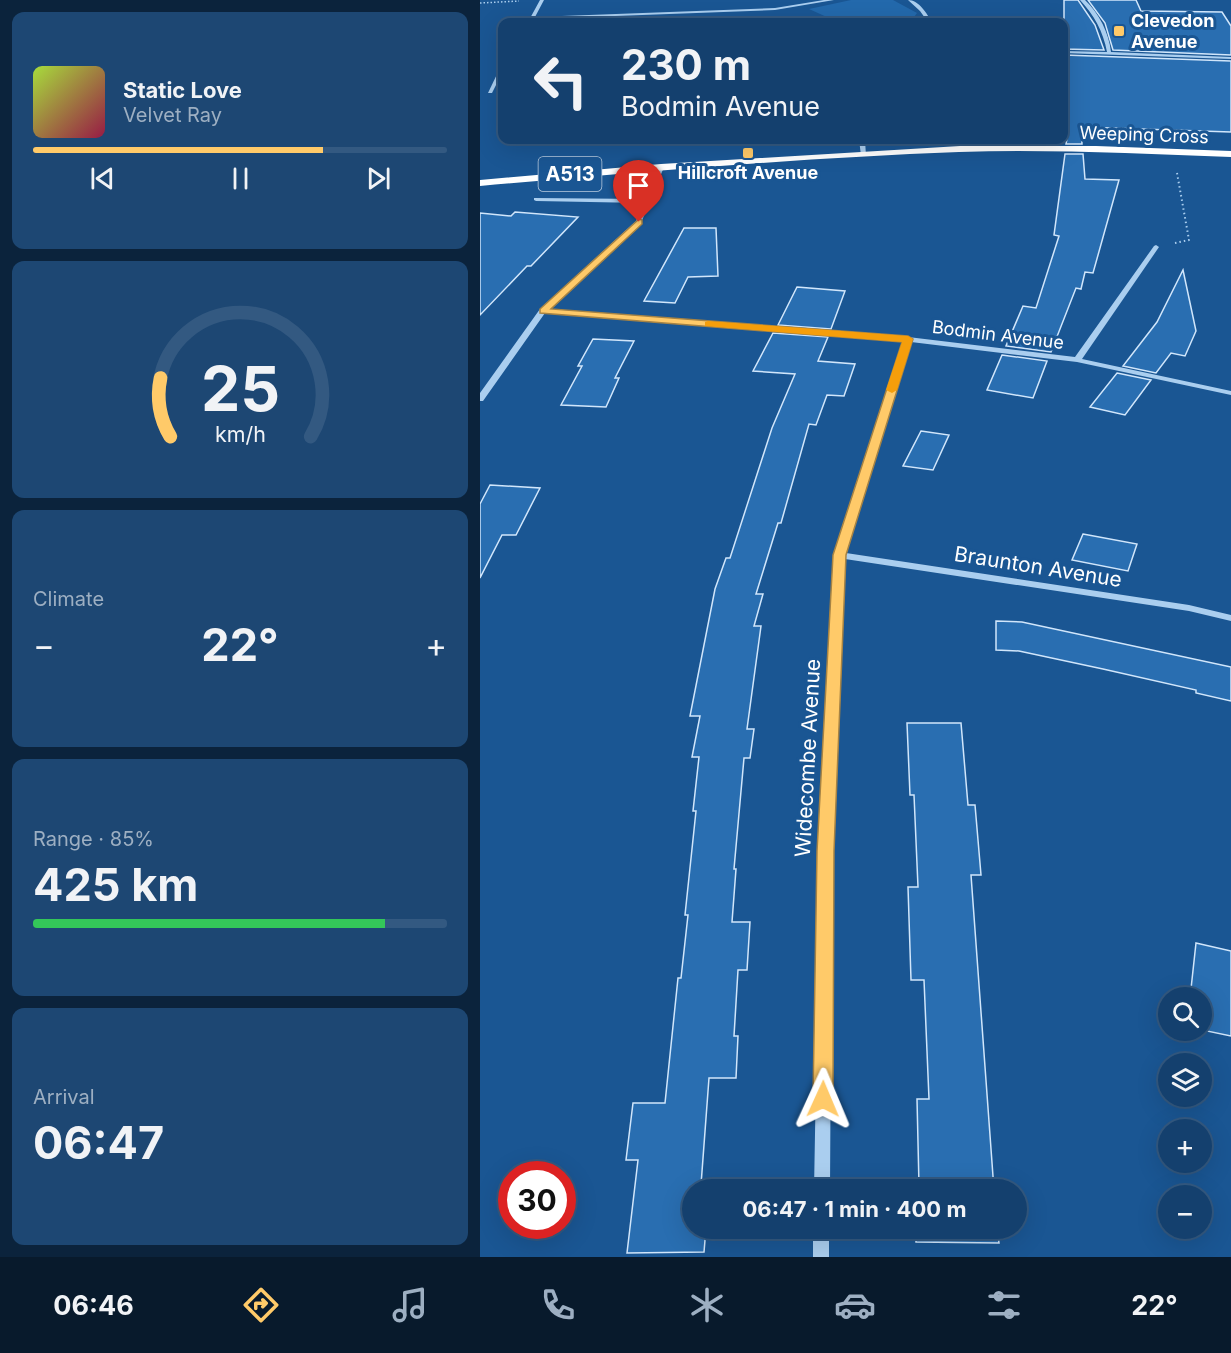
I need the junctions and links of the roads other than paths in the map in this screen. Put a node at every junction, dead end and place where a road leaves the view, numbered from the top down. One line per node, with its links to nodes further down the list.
1 (542, 0): 7 (street)
2 (832, 0): 6 (street)
3 (910, 0): 9 (street)
4 (1082, 0): 11 (street)
5 (703, 6): 6 (street)
6 (703, 13): 8 (street)
7 (532, 18)
8 (580, 18)
9 (927, 18)
10 (1068, 52): 11 (street)
11 (1109, 52): 12 (street)
12 (1231, 58)
13 (498, 77): 14 (street)
14 (490, 92)
15 (863, 144): 17 (street)
16 (1231, 154): 17 (highway, Weeping Cross / A513)
17 (864, 155): 18 (highway, Weeping Cross / A513)
18 (661, 167): 19 (highway, A513); 21 (street)
19 (480, 183)
20 (536, 199): 21 (street)
21 (648, 201): 23 (street)
22 (1156, 247): 25 (street)
23 (543, 311): 24 (street, Bodmin Avenue); 27 (street)
24 (908, 339): 25 (street, Bodmin Avenue); 28 (street, Widecombe Avenue)
25 (1077, 360): 26 (street, Bodmin Avenue)
26 (1231, 393)
27 (480, 399)
28 (840, 555): 29 (street, Braunton Avenue); 30 (street, Widecombe Avenue)
29 (1231, 618)
30 (822, 1179)
31 (821, 1239): 32 (street)
32 (821, 1257)

